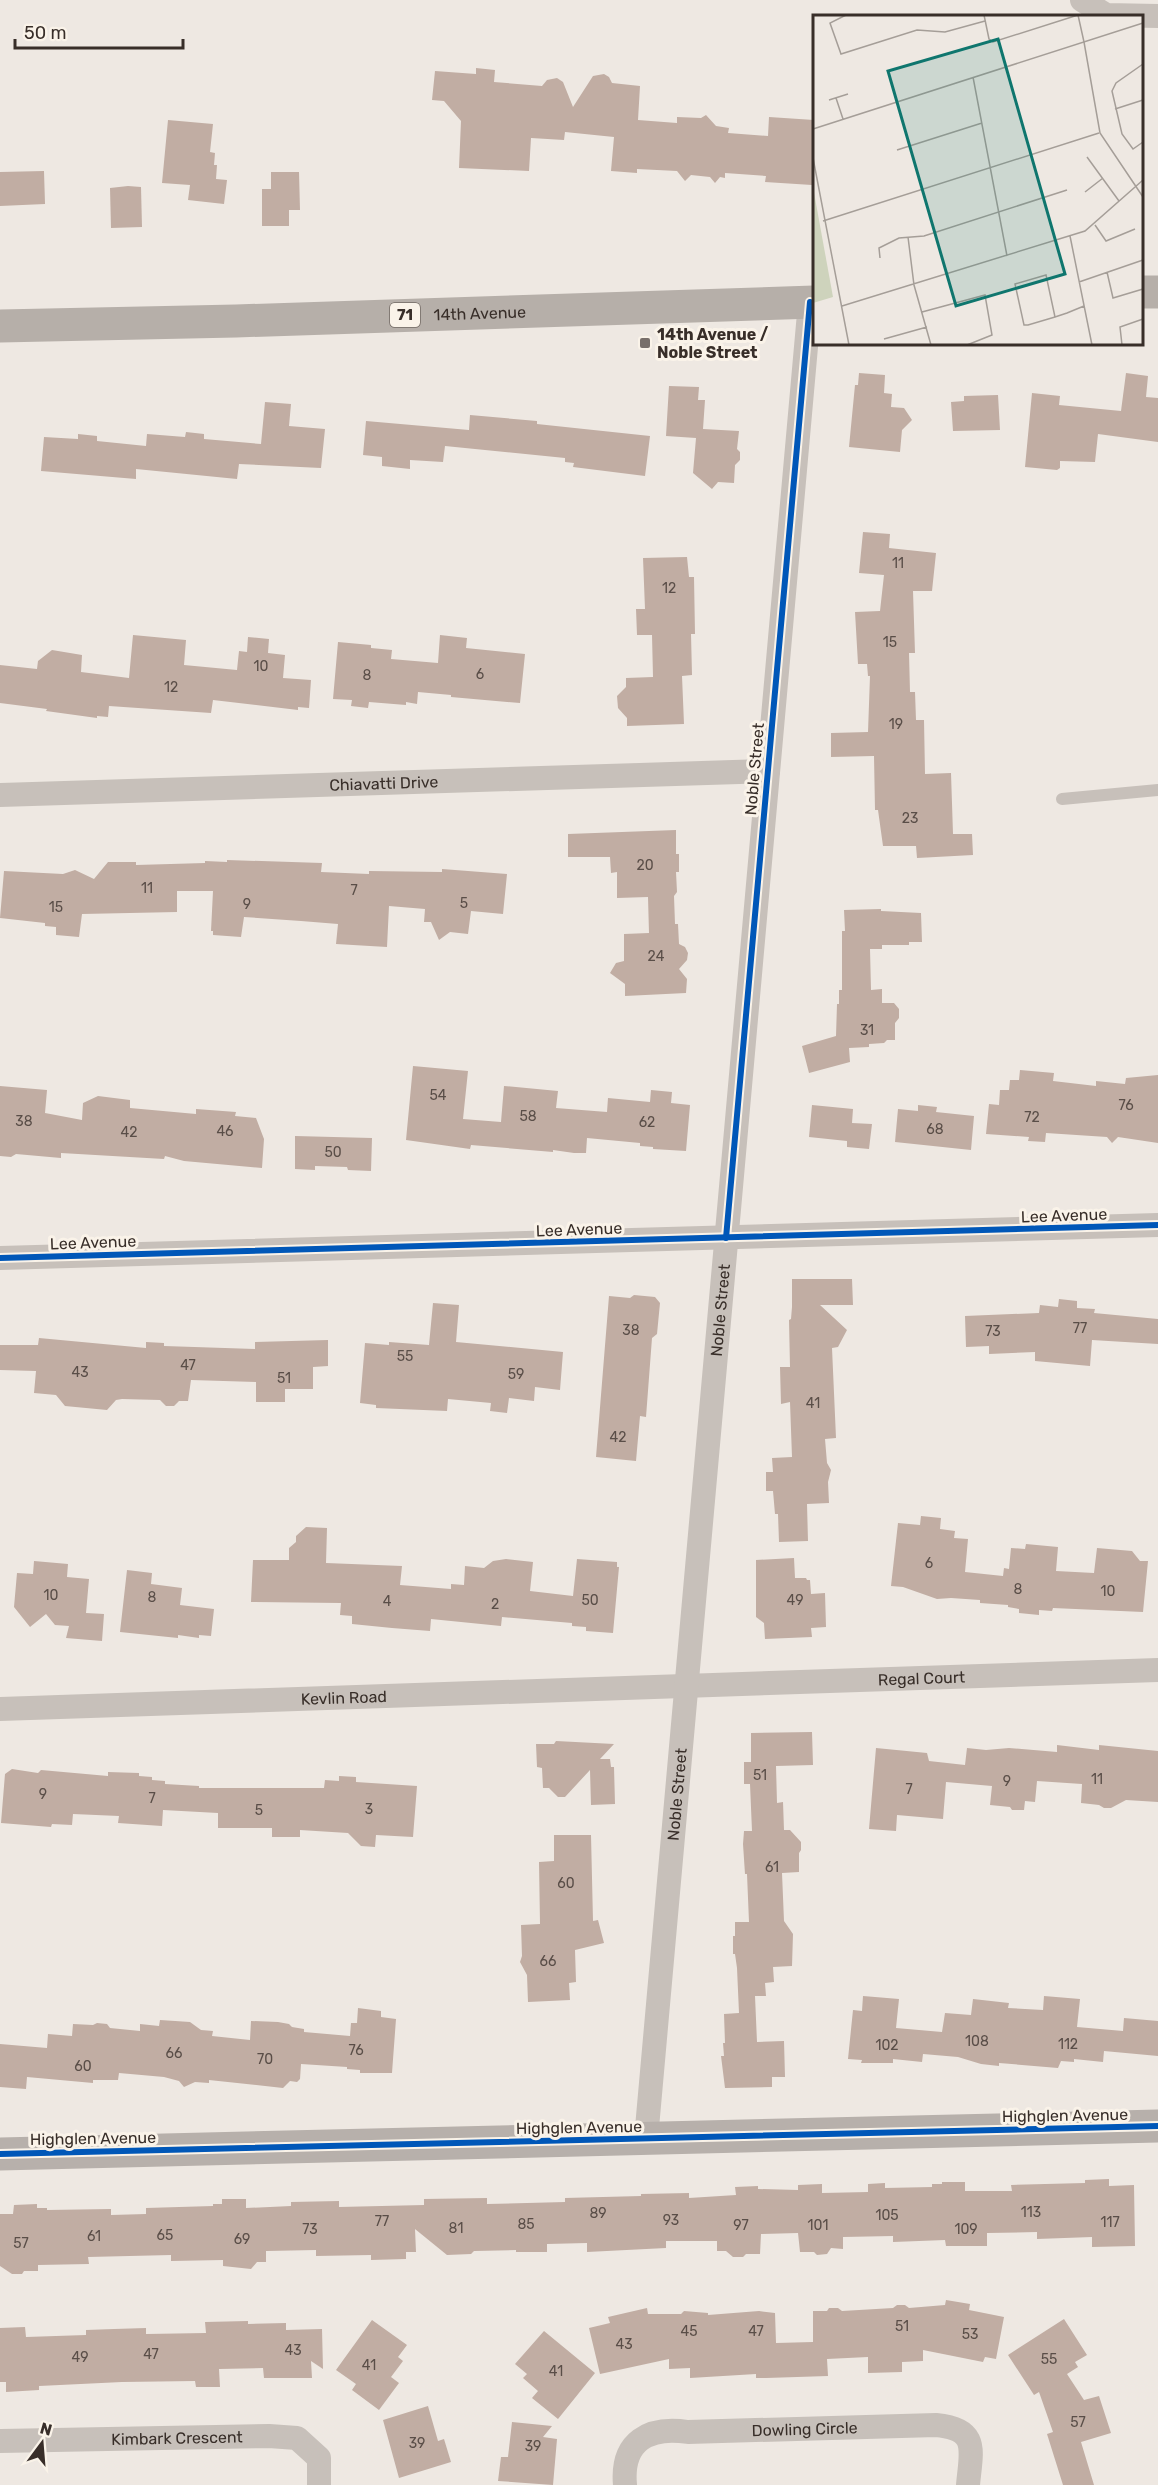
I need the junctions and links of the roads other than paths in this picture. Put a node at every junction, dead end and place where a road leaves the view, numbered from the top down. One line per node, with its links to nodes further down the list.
1 (1082, 0): 2 (street)
2 (1106, 15)
3 (1143, 16): 4 (street)
4 (1158, 16)
5 (812, 302): 6 (main road, 14th Avenue / 71); 7 (street, Noble Street)
6 (0, 326)
7 (768, 771): 9 (street, Chiavatti Drive); 12 (street, Noble Street)
8 (1158, 790): 10 (lane)
9 (0, 795)
10 (1062, 799)
11 (1158, 1225): 12 (street, Lee Avenue)
12 (726, 1238): 13 (street, Lee Avenue); 15 (street, Noble Street)
13 (0, 1258)
14 (1158, 1670): 15 (street, Regal Court)
15 (686, 1687): 16 (street, Kevlin Road); 18 (street, Noble Street)
16 (0, 1709)
17 (1158, 2126): 18 (street, Highglen Avenue)
18 (645, 2139): 19 (street, Highglen Avenue)
19 (0, 2154)
20 (0, 2441): 21 (street, Kimbark Crescent)
21 (319, 2485)
22 (625, 2485): 23 (street, Dowling Circle)
23 (968, 2485)

